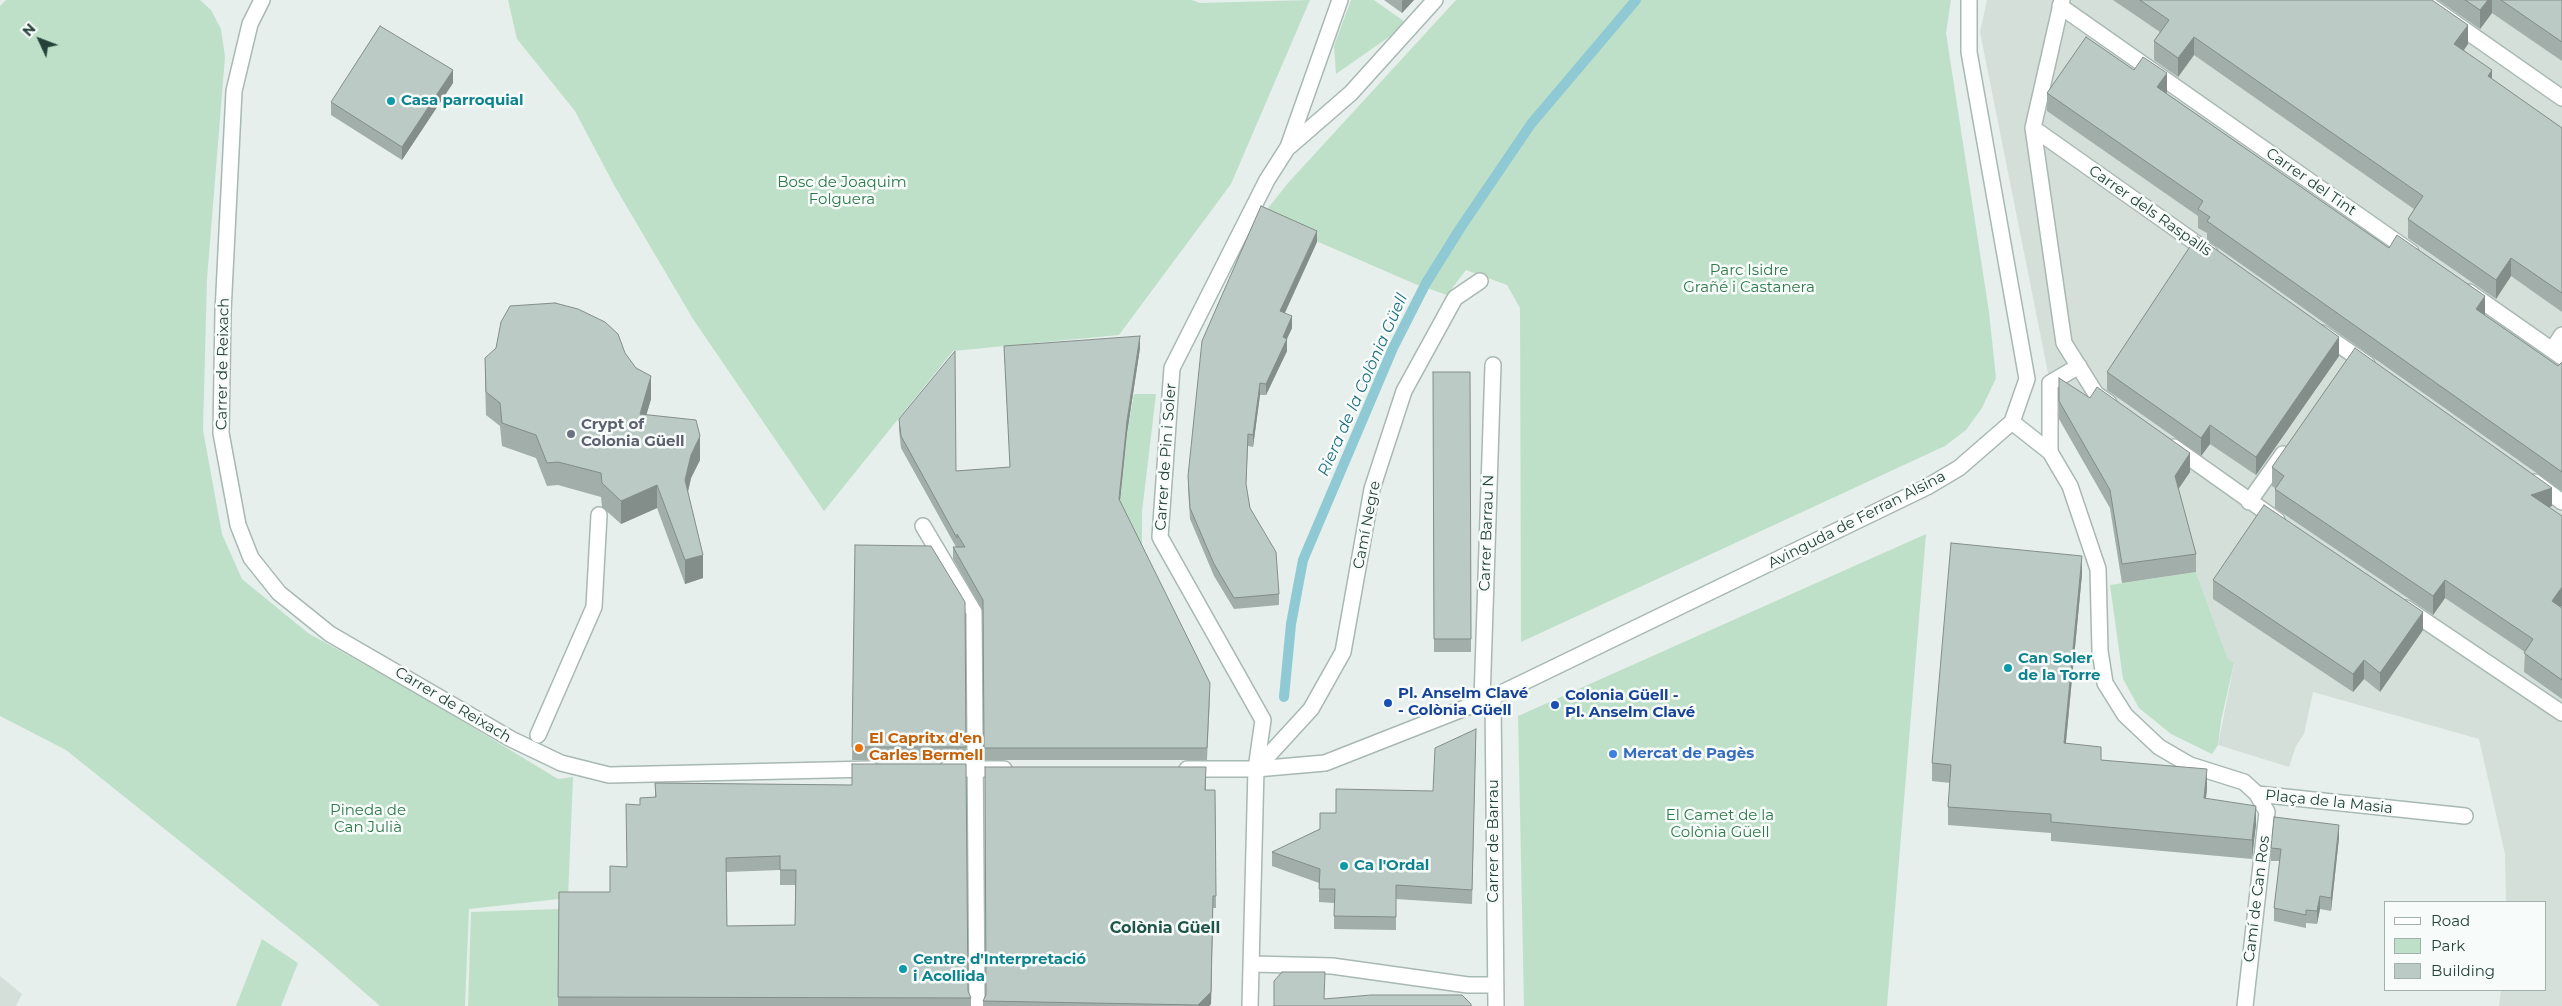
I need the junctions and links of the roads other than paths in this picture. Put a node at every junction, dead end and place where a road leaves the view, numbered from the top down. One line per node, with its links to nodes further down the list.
1 (262, 0): 35 (street, Carrer de Reixach)
2 (1340, 0): 9 (street)
3 (1435, 0): 9 (street)
4 (1969, 0): 21 (street, Avinguda de Ferran Alsina)
5 (2422, 0): 7 (street)
6 (2061, 3): 8 (street); 10 (street, Carrer del Tint)
7 (2562, 98)
8 (2033, 128): 11 (street, Carrer dels Raspalls); 18 (street)
9 (1288, 147): 40 (street, Carrer de Pin i Soler)
10 (2423, 260)
11 (2224, 264)
12 (1480, 281): 40 (street, Camí Negre)
13 (2455, 282): 16 (street)
14 (2312, 326): 19 (street)
15 (2562, 335): 16 (street)
16 (2557, 353)
17 (1493, 366): 32 (street, Carrer Barrau N)
18 (2079, 366): 20 (street); 24 (street)
19 (2376, 371)
20 (2120, 410)
21 (2012, 422): 24 (street, Plaça de la Masia); 32 (street, Avinguda de Ferran Alsina)
22 (2161, 438): 26 (street)
23 (2289, 444): 26 (street)
24 (2050, 452): 41 (street, Plaça de la Masia)
25 (2522, 473): 27 (street)
26 (2249, 502): 30 (street)
27 (2562, 502)
28 (599, 515): 34 (street)
29 (923, 526): 37 (street)
30 (2290, 529)
31 (2397, 602): 33 (street)
32 (1488, 699): 40 (street, Avinguda de Ferran Alsina); 44 (street, Carrer de Barrau)
33 (2562, 713)
34 (538, 735)
35 (888, 769)
36 (928, 769): 37 (street)
37 (977, 769): 38 (street); 45 (street)
38 (1016, 769)
39 (1173, 769): 40 (street)
40 (1256, 769): 43 (street, Carrer de Pin i Soler)
41 (2257, 794): 42 (street, Plaça de la Masia); 48 (street, Camí de Can Ros)
42 (2465, 816)
43 (1252, 964): 44 (street); 46 (street, Carrer de Pin i Soler)
44 (1496, 985): 47 (street, Carrer de Barrau)
45 (977, 1006)
46 (1250, 1006)
47 (1496, 1006)
48 (2245, 1006)

